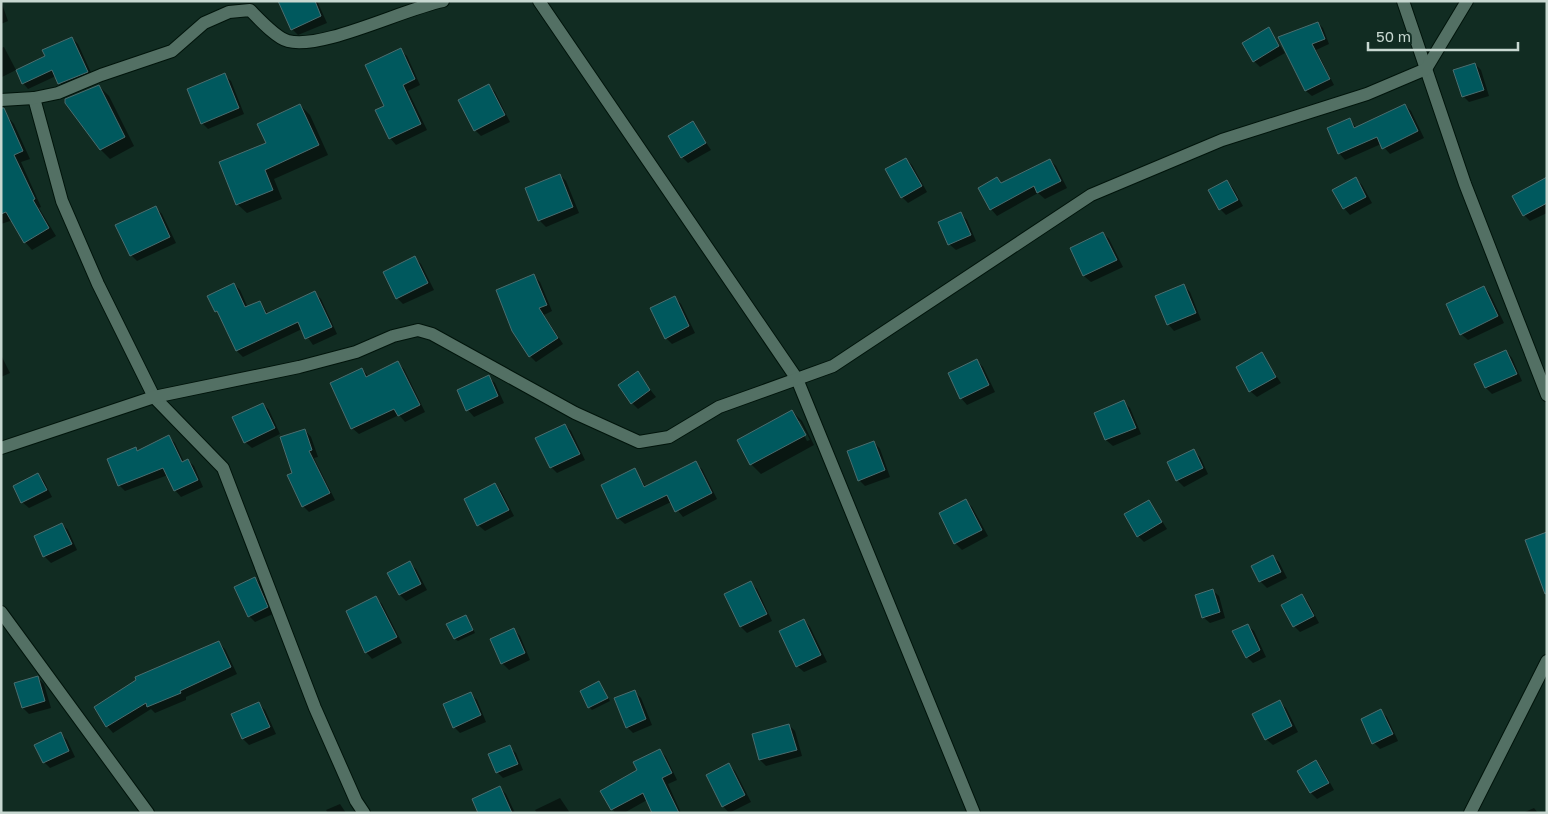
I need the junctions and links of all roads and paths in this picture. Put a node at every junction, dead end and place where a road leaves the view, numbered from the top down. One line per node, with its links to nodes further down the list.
1 (442, 1): 5 (street)
2 (540, 1): 9 (street)
3 (1403, 1): 6 (street)
4 (1467, 1): 6 (street)
5 (247, 5): 7 (street)
6 (1426, 69): 9 (street); 10 (street)
7 (34, 98): 8 (street); 11 (street)
8 (1, 100)
9 (798, 379): 11 (street); 17 (street)
10 (1547, 396)
11 (154, 397): 12 (street); 16 (street)
12 (1, 448)
13 (1, 612): 15 (street)
14 (1547, 661): 18 (street)
15 (148, 813)
16 (364, 813)
17 (974, 813)
18 (1470, 813)

